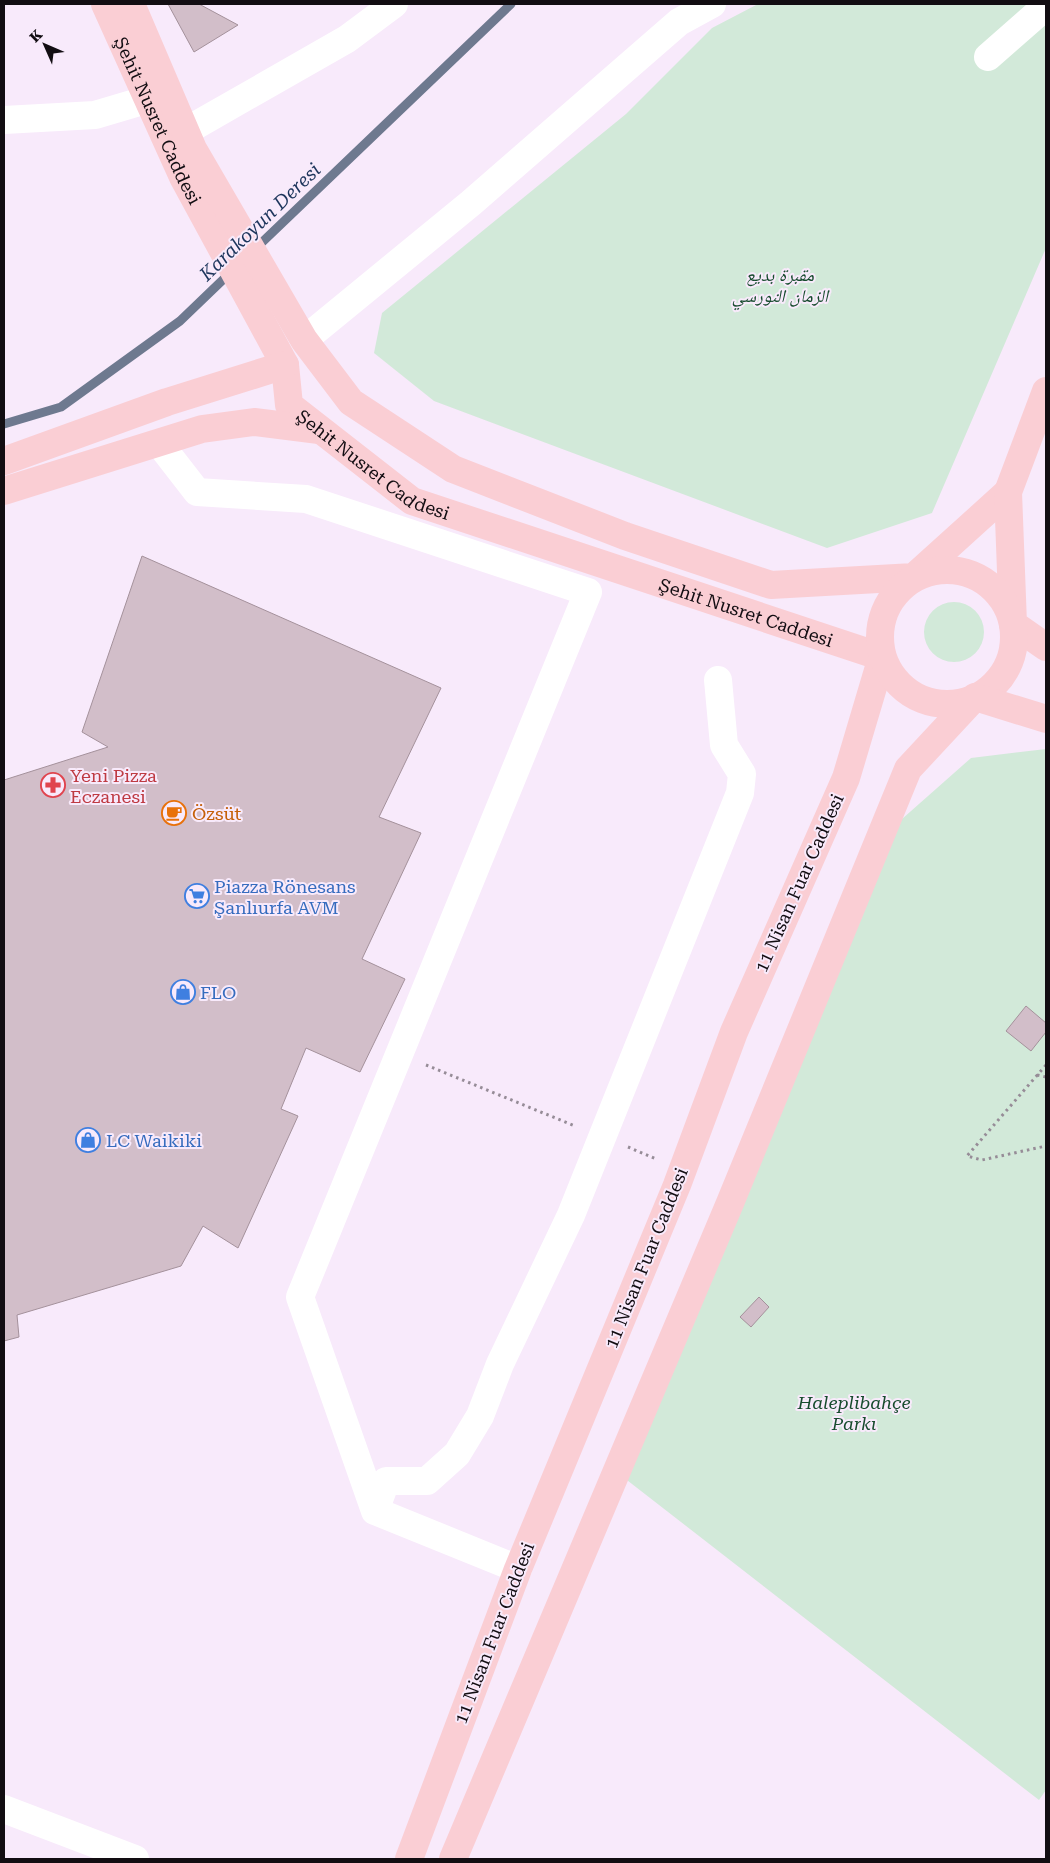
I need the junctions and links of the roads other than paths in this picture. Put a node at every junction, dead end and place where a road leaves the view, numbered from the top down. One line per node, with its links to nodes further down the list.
1 (105, 4): 8 (main road, Şehit Nusret Caddesi)
2 (130, 4): 10 (main road, Şehit Nusret Caddesi)
3 (394, 4): 10 (street)
4 (712, 4): 6 (street)
5 (1046, 6): 7 (street)
6 (671, 13): 11 (street)
7 (988, 57)
8 (149, 99): 9 (street); 12 (main road, Şehit Nusret Caddesi)
9 (4, 120)
10 (190, 140): 11 (main road, Şehit Nusret Caddesi)
11 (304, 340): 19 (main road, Şehit Nusret Caddesi)
12 (285, 364): 14 (main road, Şehit Nusret Caddesi); 16 (main road)
13 (1046, 391): 18 (main road)
14 (320, 430): 15 (main road); 22 (main road, Şehit Nusret Caddesi)
15 (158, 443): 17 (main road); 26 (street)
16 (4, 461)
17 (4, 491)
18 (1008, 492): 19 (main road); 20 (main road)
19 (914, 577): 20 (main road); 22 (main road)
20 (1013, 624): 21 (main road); 24 (main road)
21 (1046, 647)
22 (882, 657): 24 (main road); 27 (main road, 11 Nisan Fuar Caddesi)
23 (718, 680): 26 (street)
24 (976, 698): 25 (main road); 31 (main road)
25 (1046, 719)
26 (375, 1511): 27 (street)
27 (518, 1569): 30 (main road, 11 Nisan Fuar Caddesi)
28 (4, 1809): 29 (street)
29 (135, 1859)
30 (409, 1859)
31 (453, 1859)

